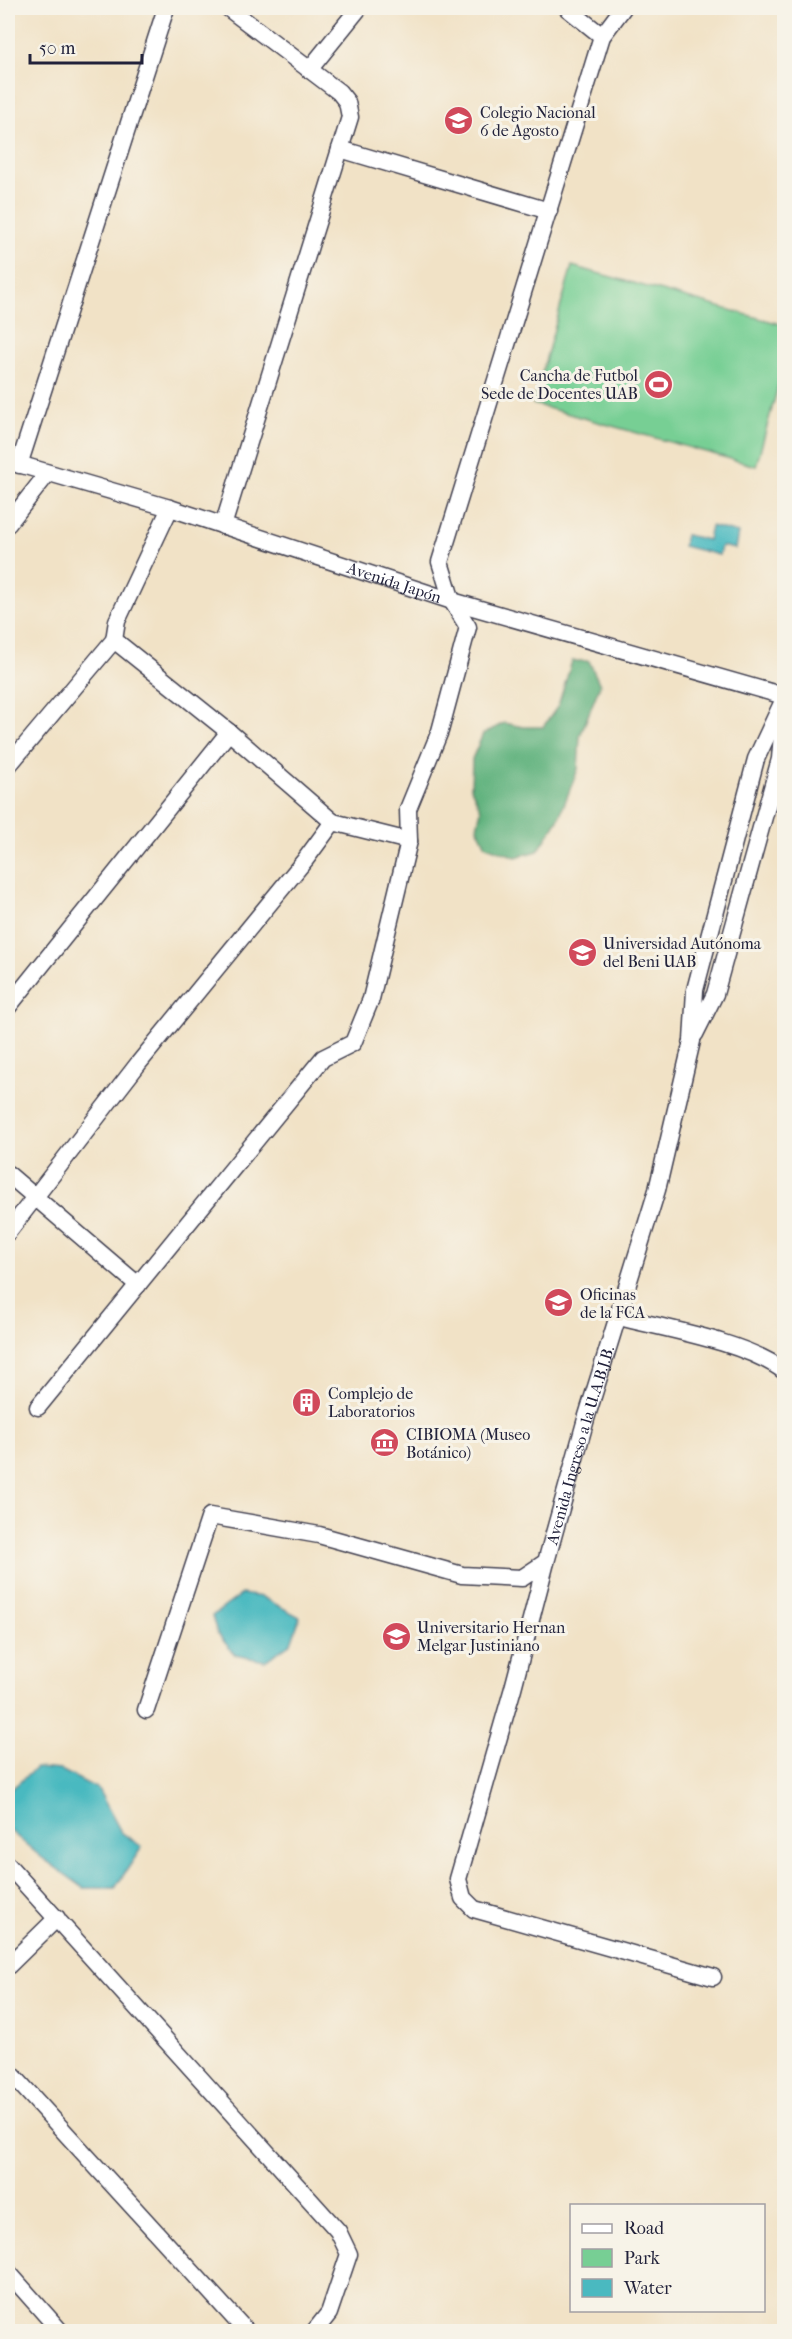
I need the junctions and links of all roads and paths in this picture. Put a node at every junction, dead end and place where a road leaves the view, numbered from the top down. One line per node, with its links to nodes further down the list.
1 (166, 8): 10 (street)
2 (228, 8): 7 (street)
3 (359, 8): 7 (street)
4 (567, 8): 6 (street)
5 (622, 8): 6 (street)
6 (602, 36): 9 (street)
7 (309, 70): 8 (street)
8 (340, 148): 9 (street); 14 (street)
9 (549, 211): 15 (street)
10 (14, 463): 11 (street, Avenida Japón)
11 (48, 473): 12 (street, Avenida Japón); 13 (street)
12 (170, 508): 14 (street, Avenida Japón); 16 (street)
13 (8, 524)
14 (223, 526): 15 (street, Avenida Japón)
15 (452, 601): 17 (street, Avenida Japón); 22 (street)
16 (114, 640): 19 (street); 20 (street)
17 (784, 697): 24 (street, Avenida Ingreso a la U.A.B.J.B.)
18 (784, 709): 24 (street, Avenida Ingreso a la U.A.B.J.B.)
19 (229, 732): 21 (street); 23 (street)
20 (8, 766)
21 (333, 822): 22 (street); 26 (street)
22 (409, 841): 28 (street)
23 (8, 1007)
24 (692, 1041): 29 (street, Avenida Ingreso a la U.A.B.J.B.)
25 (8, 1174): 26 (street)
26 (35, 1198): 27 (street); 28 (street)
27 (8, 1232)
28 (138, 1285): 31 (street)
29 (619, 1317): 30 (street); 32 (street, Avenida Ingreso a la U.A.B.J.B.)
30 (784, 1371)
31 (38, 1407)
32 (546, 1562): 33 (street, Avenida Ingreso a la U.A.B.J.B.); 37 (street)
33 (146, 1710)
34 (8, 1865): 35 (street)
35 (57, 1918): 36 (street); 42 (street)
36 (8, 1966)
37 (713, 1977)
38 (8, 2070): 41 (street)
39 (8, 2272): 40 (street)
40 (61, 2331)
41 (247, 2331)
42 (314, 2331)

